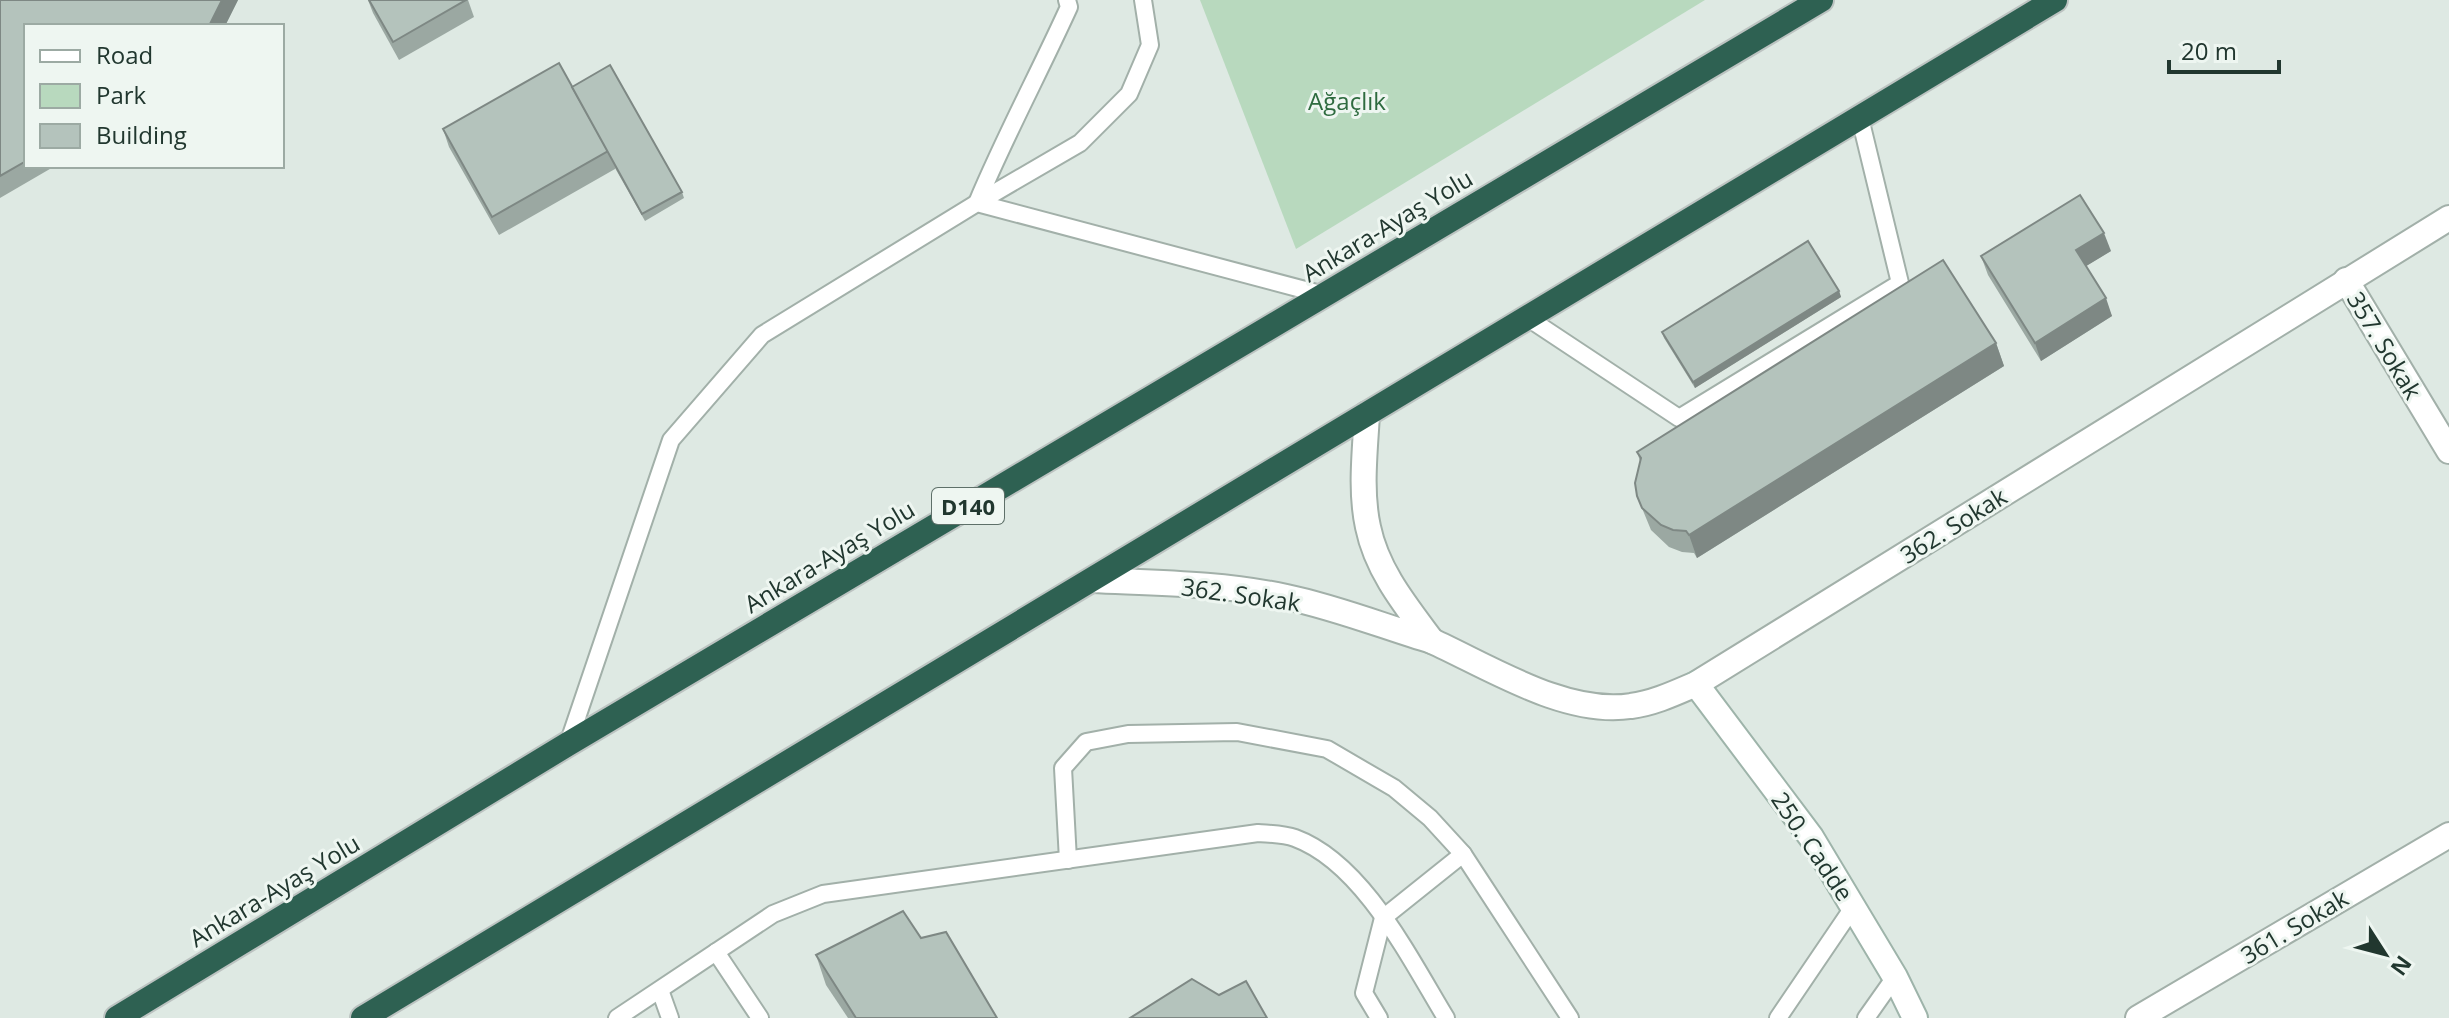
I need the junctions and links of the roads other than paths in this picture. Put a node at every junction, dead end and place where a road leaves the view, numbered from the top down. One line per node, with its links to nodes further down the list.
1 (1067, 0): 6 (lane)
2 (1143, 0): 6 (lane)
3 (1821, 0): 9 (highway, Ankara-Ayaş Yolu / D140)
4 (2055, 0): 5 (highway)
5 (1860, 118): 10 (highway); 10 (lane)
6 (977, 203): 9 (lane); 16 (lane)
7 (2449, 218): 8 (street, 362. Sokak)
8 (2346, 280): 12 (street, 357. Sokak); 15 (street, 362. Sokak)
9 (1324, 295): 16 (highway, Ankara-Ayaş Yolu / D140)
10 (1528, 318): 11 (highway)
11 (1367, 414): 13 (highway); 14 (street, 362. Sokak)
12 (2449, 451)
13 (1092, 580): 14 (street, 362. Sokak); 26 (highway)
14 (1432, 641): 15 (street, 362. Sokak)
15 (1696, 684): 20 (street, 250. Cadde)
16 (568, 744): 25 (highway, Ankara-Ayaş Yolu / D140)
17 (2449, 835): 36 (street, 361. Sokak)
18 (1463, 854): 19 (lane); 21 (lane); 32 (lane)
19 (1068, 860): 21 (lane); 22 (lane)
20 (1854, 906): 23 (street, 250. Cadde); 33 (lane)
21 (1383, 918): 30 (lane); 31 (lane)
22 (716, 952): 24 (lane); 29 (lane)
23 (1895, 977): 34 (lane); 35 (street, 250. Cadde)
24 (660, 990): 27 (lane); 28 (lane)
25 (117, 1018)
26 (363, 1018)
27 (617, 1018)
28 (670, 1018)
29 (760, 1018)
30 (1379, 1018)
31 (1446, 1018)
32 (1570, 1018)
33 (1778, 1018)
34 (1866, 1018)
35 (1915, 1018)
36 (2138, 1018)

